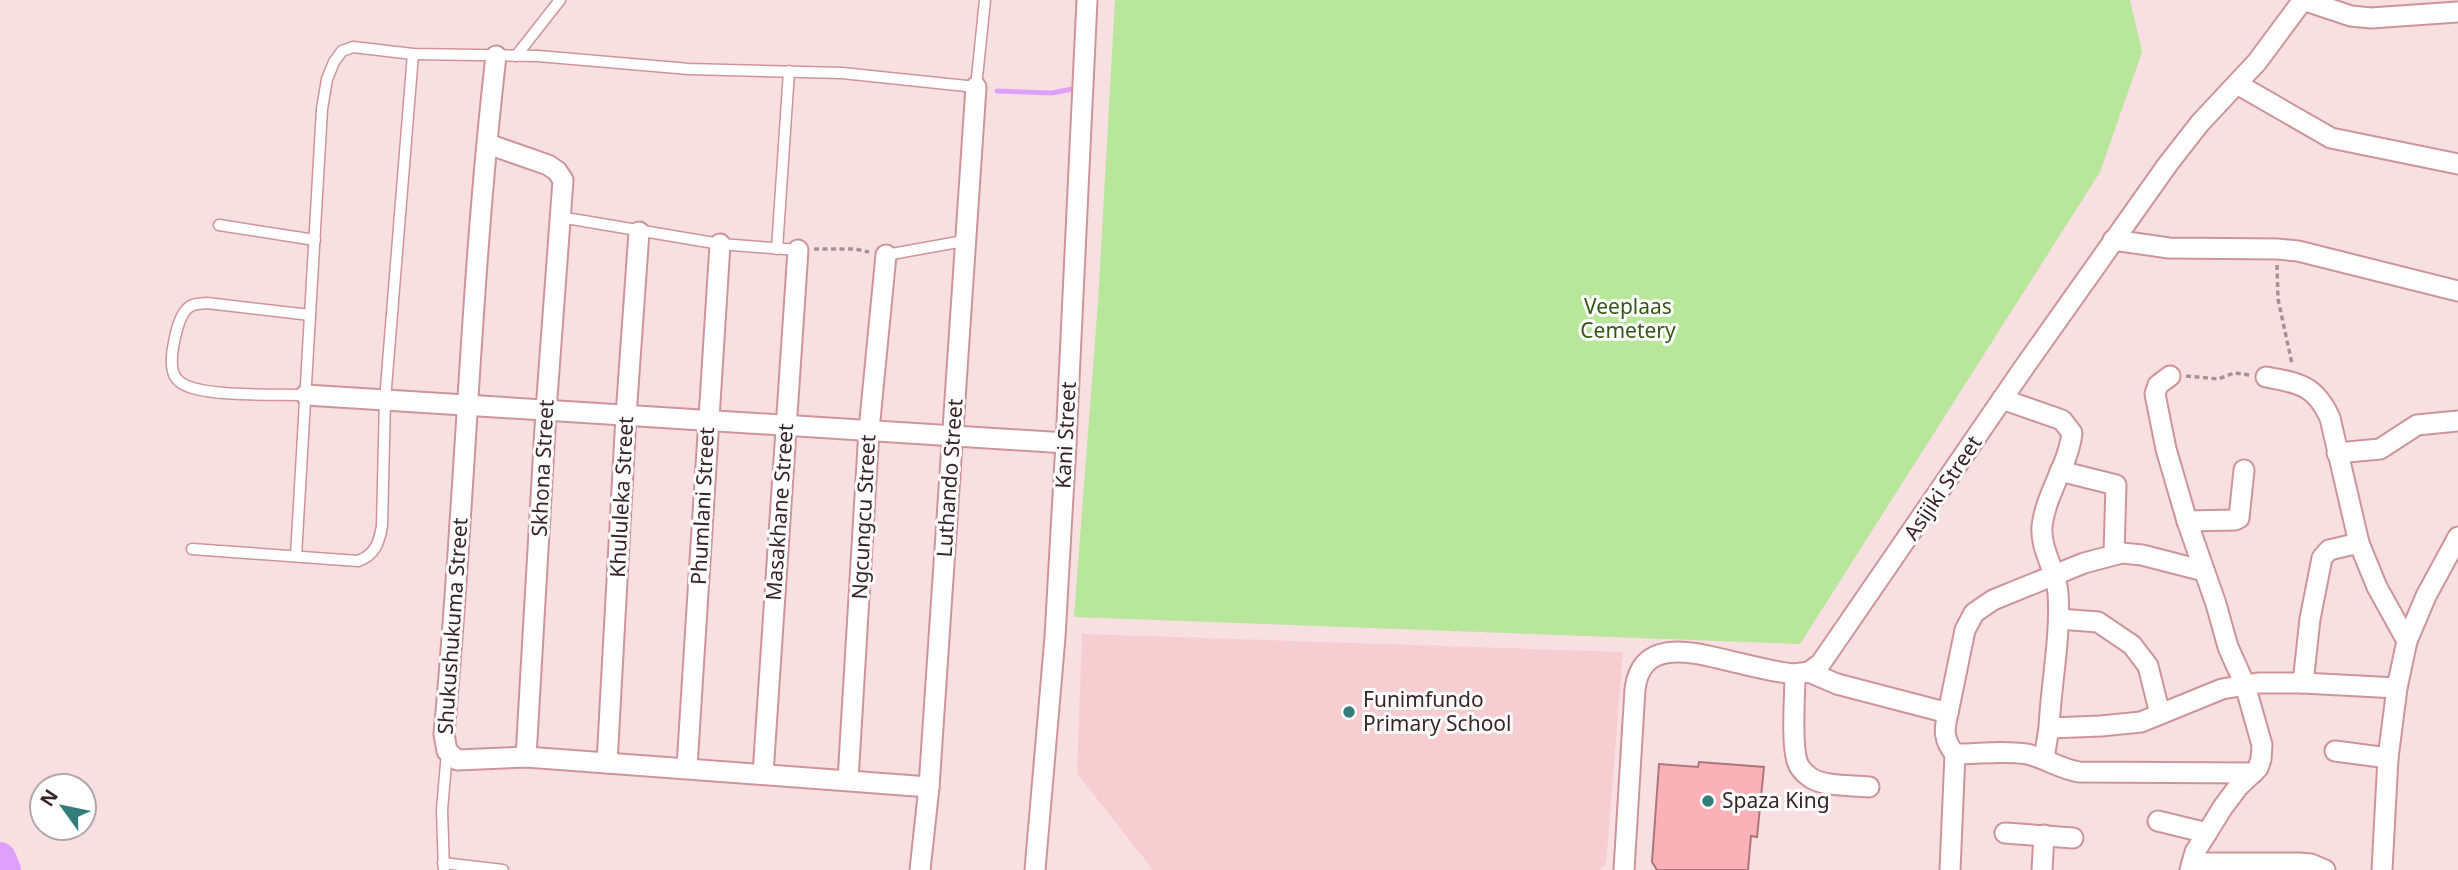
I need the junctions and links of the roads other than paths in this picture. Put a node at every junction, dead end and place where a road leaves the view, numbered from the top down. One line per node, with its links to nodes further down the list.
1 (560, 0): 7 (lane)
2 (985, 0): 11 (lane)
3 (1087, 0): 39 (street, Kani Street)
4 (2303, 0): 5 (street); 10 (street, Asijiki Street)
5 (2458, 12)
6 (413, 54): 8 (lane); 17 (lane); 30 (lane)
7 (516, 56): 8 (lane); 9 (lane)
8 (496, 57): 12 (street, Shukushukuma Street)
9 (789, 71): 11 (lane); 21 (lane)
10 (2237, 85): 13 (street); 18 (street, Asijiki Street)
11 (976, 87): 19 (street, Luthando Street)
12 (488, 144): 14 (street, Skhona Street); 31 (street, Shukushukuma Street)
13 (2458, 164)
14 (560, 217): 16 (lane); 32 (street, Skhona Street)
15 (219, 225): 17 (lane)
16 (639, 232): 20 (lane); 33 (street, Khululeka Street)
17 (315, 240): 25 (lane)
18 (2113, 240): 24 (street); 29 (street, Asijiki Street)
19 (964, 241): 23 (lane); 38 (street, Luthando Street)
20 (720, 244): 21 (lane); 34 (street, Phumlani Street)
21 (777, 249): 22 (lane)
22 (798, 250): 36 (street, Masakhane Street)
23 (886, 256): 37 (street, Ngcungcu Street)
24 (2458, 291)
25 (310, 315): 28 (lane); 28 (lane)
26 (2170, 376): 43 (street)
27 (2266, 377): 40 (street)
28 (306, 395): 30 (street); 48 (lane)
29 (2003, 399): 42 (street); 53 (street, Asijiki Street)
30 (386, 400): 31 (street); 48 (lane)
31 (468, 406): 32 (street); 60 (street, Shukushukuma Street)
32 (546, 411): 33 (street); 63 (street, Skhona Street)
33 (626, 415): 34 (street); 66 (street, Khululeka Street)
34 (708, 420): 36 (street); 67 (street, Phumlani Street)
35 (2458, 421): 40 (street)
36 (786, 425): 37 (street); 69 (street, Masakhane Street)
37 (869, 430): 38 (street); 70 (street, Ngcungcu Street)
38 (953, 436): 39 (street); 71 (street, Luthando Street)
39 (1066, 443): 82 (street, Kani Street)
40 (2337, 453): 45 (street)
41 (2244, 470): 43 (street)
42 (2060, 471): 47 (street); 50 (street)
43 (2187, 521): 49 (street)
44 (2458, 537): 52 (street)
45 (2359, 543): 52 (street); 54 (street)
46 (192, 549): 48 (lane)
47 (2114, 554): 49 (street); 50 (street)
48 (296, 556)
49 (2204, 571): 55 (street)
50 (2054, 575): 51 (street); 57 (street)
51 (2059, 619): 58 (street); 59 (street)
52 (2407, 640): 56 (street)
53 (1802, 673): 57 (street); 72 (street); 83 (street)
54 (2303, 683): 55 (street); 56 (street)
55 (2245, 685): 58 (street); 68 (street)
56 (2397, 688): 65 (street)
57 (1948, 713): 62 (street)
58 (2160, 714): 59 (street)
59 (2049, 728): 64 (street)
60 (447, 751): 63 (street, Shukushukuma Street); 78 (lane)
61 (2335, 751): 65 (street)
62 (1955, 754): 64 (street); 84 (street)
63 (526, 757): 66 (street, Shukushukuma Street)
64 (2044, 758): 68 (street)
65 (2388, 758): 87 (street)
66 (607, 763): 67 (street, Shukushukuma Street)
67 (687, 768): 69 (street, Shukushukuma Street)
68 (2253, 773): 75 (street)
69 (763, 774): 70 (street, Shukushukuma Street)
70 (848, 780): 71 (street, Shukushukuma Street)
71 (929, 787): 81 (street, Luthando Street)
72 (1870, 787)
73 (2158, 821): 75 (street)
74 (2005, 833): 76 (street)
75 (2207, 833): 79 (street)
76 (2044, 835): 77 (street); 85 (street)
77 (2073, 838)
78 (444, 866): 80 (lane)
79 (2191, 866): 86 (street)
80 (503, 870)
81 (920, 870)
82 (1035, 870)
83 (1624, 870)
84 (1950, 870)
85 (2042, 870)
86 (2325, 870)
87 (2382, 870)

